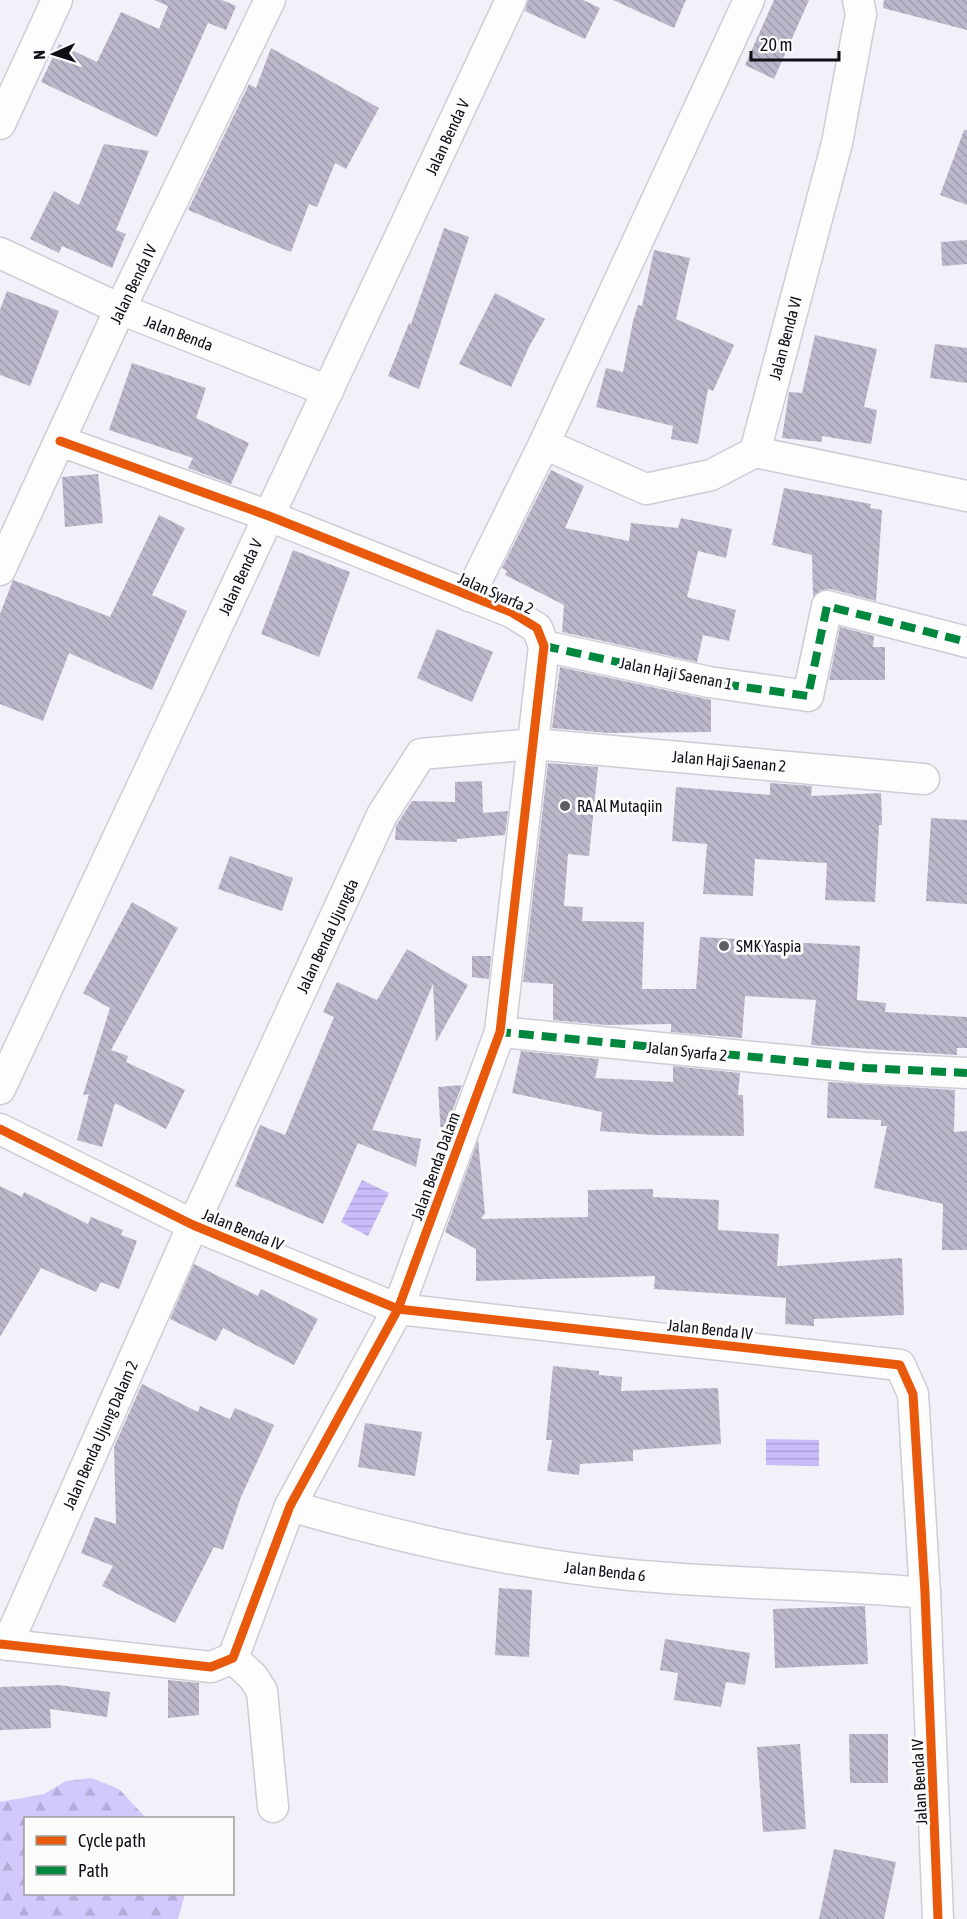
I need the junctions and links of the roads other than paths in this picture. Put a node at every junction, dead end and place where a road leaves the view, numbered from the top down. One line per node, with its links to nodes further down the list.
1 (57, 0): 6 (street)
2 (270, 0): 8 (street, Jalan Benda IV)
3 (511, 0): 9 (street, Jalan Benda V)
4 (748, 0): 11 (street)
5 (864, 5): 12 (street, Jalan Benda VI)
6 (0, 124)
7 (0, 253): 8 (street, Jalan Benda)
8 (120, 309): 9 (street, Jalan Benda); 10 (street, Jalan Benda IV)
9 (328, 391): 14 (street, Jalan Benda V)
10 (60, 441): 14 (street, Jalan Syarfa 2); 15 (street, Jalan Benda IV)
11 (543, 444): 12 (street); 16 (street)
12 (755, 452): 13 (street)
13 (967, 496)
14 (269, 516): 16 (street, Jalan Syarfa 2); 23 (street, Jalan Benda V)
15 (0, 570)
16 (469, 596): 18 (street, Jalan Syarfa 2)
17 (967, 642): 18 (street, Jalan Haji Saenan 1)
18 (544, 646): 19 (street)
19 (534, 744): 20 (street, Jalan Haji Saenan 2); 21 (street); 25 (street, Jalan Benda Ujungda)
20 (924, 779)
21 (500, 1032): 22 (street, Jalan Syarfa 2); 26 (street, Jalan Benda Dalam)
22 (967, 1073)
23 (0, 1089)
24 (0, 1128): 25 (street, Jalan Benda IV)
25 (193, 1225): 26 (street, Jalan Benda IV); 29 (street, Jalan Benda Ujung Dalam 2)
26 (398, 1309): 27 (street, Jalan Benda Dalam); 28 (street, Jalan Benda IV)
27 (290, 1506): 28 (street, Jalan Benda 6); 30 (street, Jalan Benda Dalam)
28 (926, 1593): 32 (street, Jalan Benda IV)
29 (4, 1644): 30 (street)
30 (232, 1658): 31 (street)
31 (273, 1808)
32 (938, 1919)

